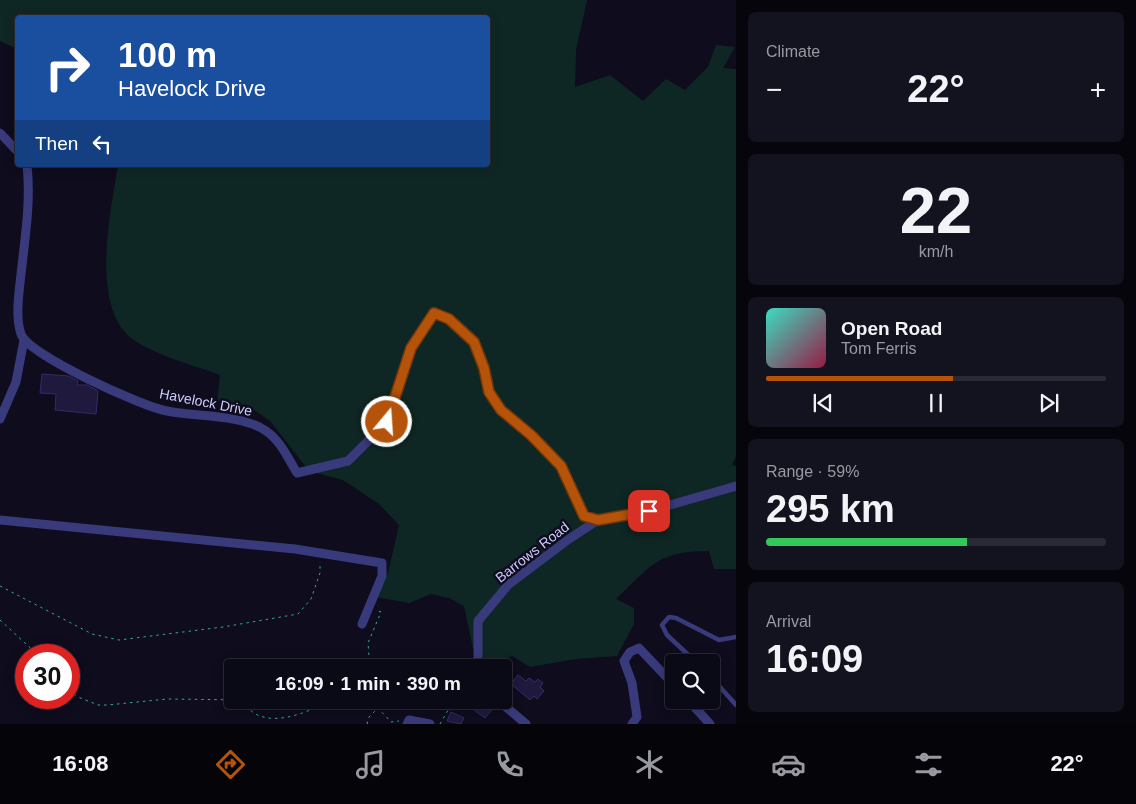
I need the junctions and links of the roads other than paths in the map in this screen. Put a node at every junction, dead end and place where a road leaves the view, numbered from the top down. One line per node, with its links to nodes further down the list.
1 (0, 133): 2 (street)
2 (15, 149)
3 (27, 167): 4 (street)
4 (24, 340): 5 (street); 8 (street, Havelock Drive)
5 (0, 419)
6 (736, 486): 8 (street)
7 (0, 520): 9 (street)
8 (598, 520): 12 (street, Barrows Road)
9 (362, 624)
10 (736, 637): 11 (lane)
11 (688, 654)
12 (478, 659)
13 (665, 675): 21 (street)
14 (720, 687): 15 (lane)
15 (736, 705)
16 (508, 709): 20 (street)
17 (696, 709): 22 (street)
18 (408, 722): 19 (street)
19 (430, 724)
20 (526, 724)
21 (632, 724)
22 (710, 724)

